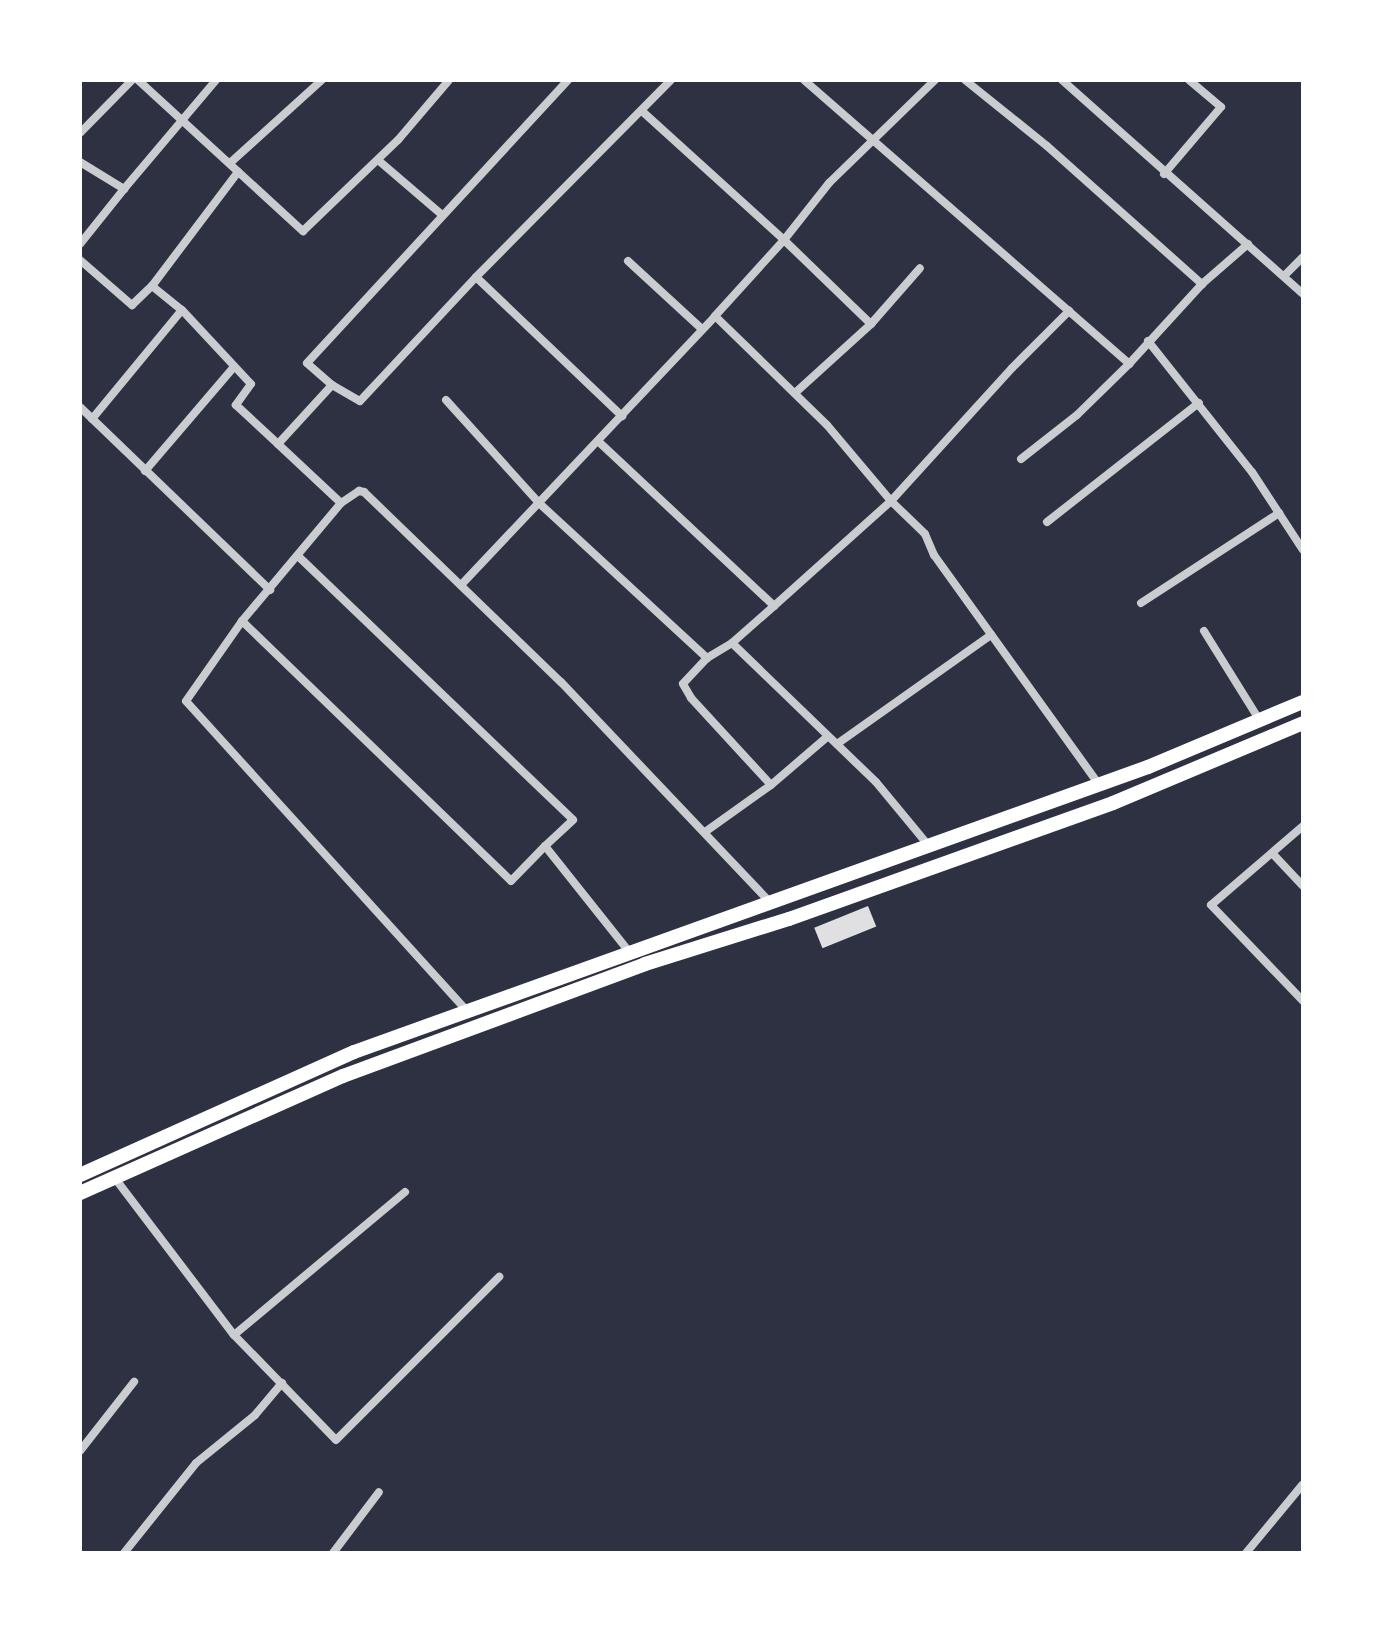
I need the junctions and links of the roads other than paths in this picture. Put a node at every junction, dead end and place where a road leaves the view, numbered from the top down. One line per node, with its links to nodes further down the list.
1 (135, 80): 13 (street); 14 (street)
2 (216, 80): 13 (street)
3 (322, 80): 18 (street)
4 (449, 80): 16 (street)
5 (568, 80): 22 (street)
6 (671, 80): 12 (street)
7 (804, 80): 15 (street)
8 (935, 80): 15 (street)
9 (965, 80): 32 (street)
10 (1062, 80): 20 (street)
11 (1189, 80): 20 (street)
12 (643, 112): 23 (street); 31 (street)
13 (181, 119): 18 (street); 21 (street)
14 (80, 133)
15 (872, 143): 23 (street); 36 (street)
16 (378, 160): 19 (street); 22 (street)
17 (80, 162): 21 (street)
18 (230, 163): 19 (street)
19 (238, 172): 33 (street)
20 (1164, 174): 25 (street)
21 (124, 189): 24 (street)
22 (441, 214): 43 (street)
23 (784, 240): 37 (street); 38 (street)
24 (80, 244)
25 (1248, 244): 30 (street); 32 (street)
26 (1303, 257): 30 (street)
27 (80, 260): 33 (street)
28 (628, 261): 39 (street)
29 (920, 268): 38 (street)
30 (1284, 276): 34 (street)
31 (476, 277): 43 (street); 48 (street)
32 (1202, 284): 40 (street)
33 (152, 286): 35 (street)
34 (1303, 294)
35 (182, 310): 42 (street); 49 (street)
36 (1069, 311): 41 (street); 54 (street)
37 (715, 316): 39 (street); 44 (street)
38 (871, 324): 44 (street)
39 (702, 329): 48 (street)
40 (1148, 341): 41 (street); 46 (street)
41 (1129, 364): 52 (street)
42 (233, 368): 51 (street); 53 (street)
43 (332, 385): 51 (street)
44 (795, 393): 54 (street)
45 (446, 400): 56 (street)
46 (1199, 403): 57 (street); 58 (street)
47 (80, 407): 49 (street)
48 (622, 416): 50 (street)
49 (92, 419): 53 (street)
50 (599, 442): 56 (street); 64 (street)
51 (278, 444): 55 (street)
52 (1021, 459)
53 (145, 471): 62 (street)
54 (891, 501): 64 (street); 67 (street)
55 (341, 503): 60 (street); 61 (street)
56 (539, 503): 61 (street); 69 (street)
57 (1279, 513): 59 (street); 63 (street)
58 (1047, 522)
59 (1303, 550)
60 (298, 556): 62 (street); 81 (street)
61 (461, 585): 80 (street)
62 (270, 590): 65 (street)
63 (1141, 603)
64 (774, 606): 68 (street)
65 (242, 621): 81 (street); 88 (street)
66 (1204, 631): 71 (street)
67 (991, 635): 74 (street); 77 (street)
68 (732, 643): 69 (street); 73 (street)
69 (707, 658): 76 (street)
70 (1303, 702): 71 (highway)
71 (1260, 722): 75 (highway)
72 (1301, 728): 78 (highway)
73 (827, 737): 74 (street); 76 (street)
74 (837, 744): 82 (street)
75 (1125, 776): 77 (highway); 78 (highway)
76 (771, 785): 80 (street)
77 (1099, 785): 82 (highway)
78 (1134, 794): 90 (highway)
79 (1303, 826): 83 (street)
80 (705, 832): 85 (street)
81 (545, 846): 86 (street)
82 (930, 847): 85 (highway)
83 (1272, 853): 84 (street); 87 (street)
84 (1303, 886)
85 (771, 903): 86 (highway)
86 (630, 953): 88 (highway)
87 (1303, 1001)
88 (467, 1011): 89 (highway)
89 (80, 1175)
90 (114, 1177): 92 (highway); 94 (street)
91 (405, 1192): 94 (street)
92 (80, 1193)
93 (499, 1277): 96 (street)
94 (234, 1335): 96 (street)
95 (134, 1382): 97 (street)
96 (282, 1383): 100 (street)
97 (80, 1451)
98 (1303, 1484): 102 (street)
99 (379, 1492): 101 (street)
100 (124, 1553)
101 (333, 1553)
102 (1246, 1553)

